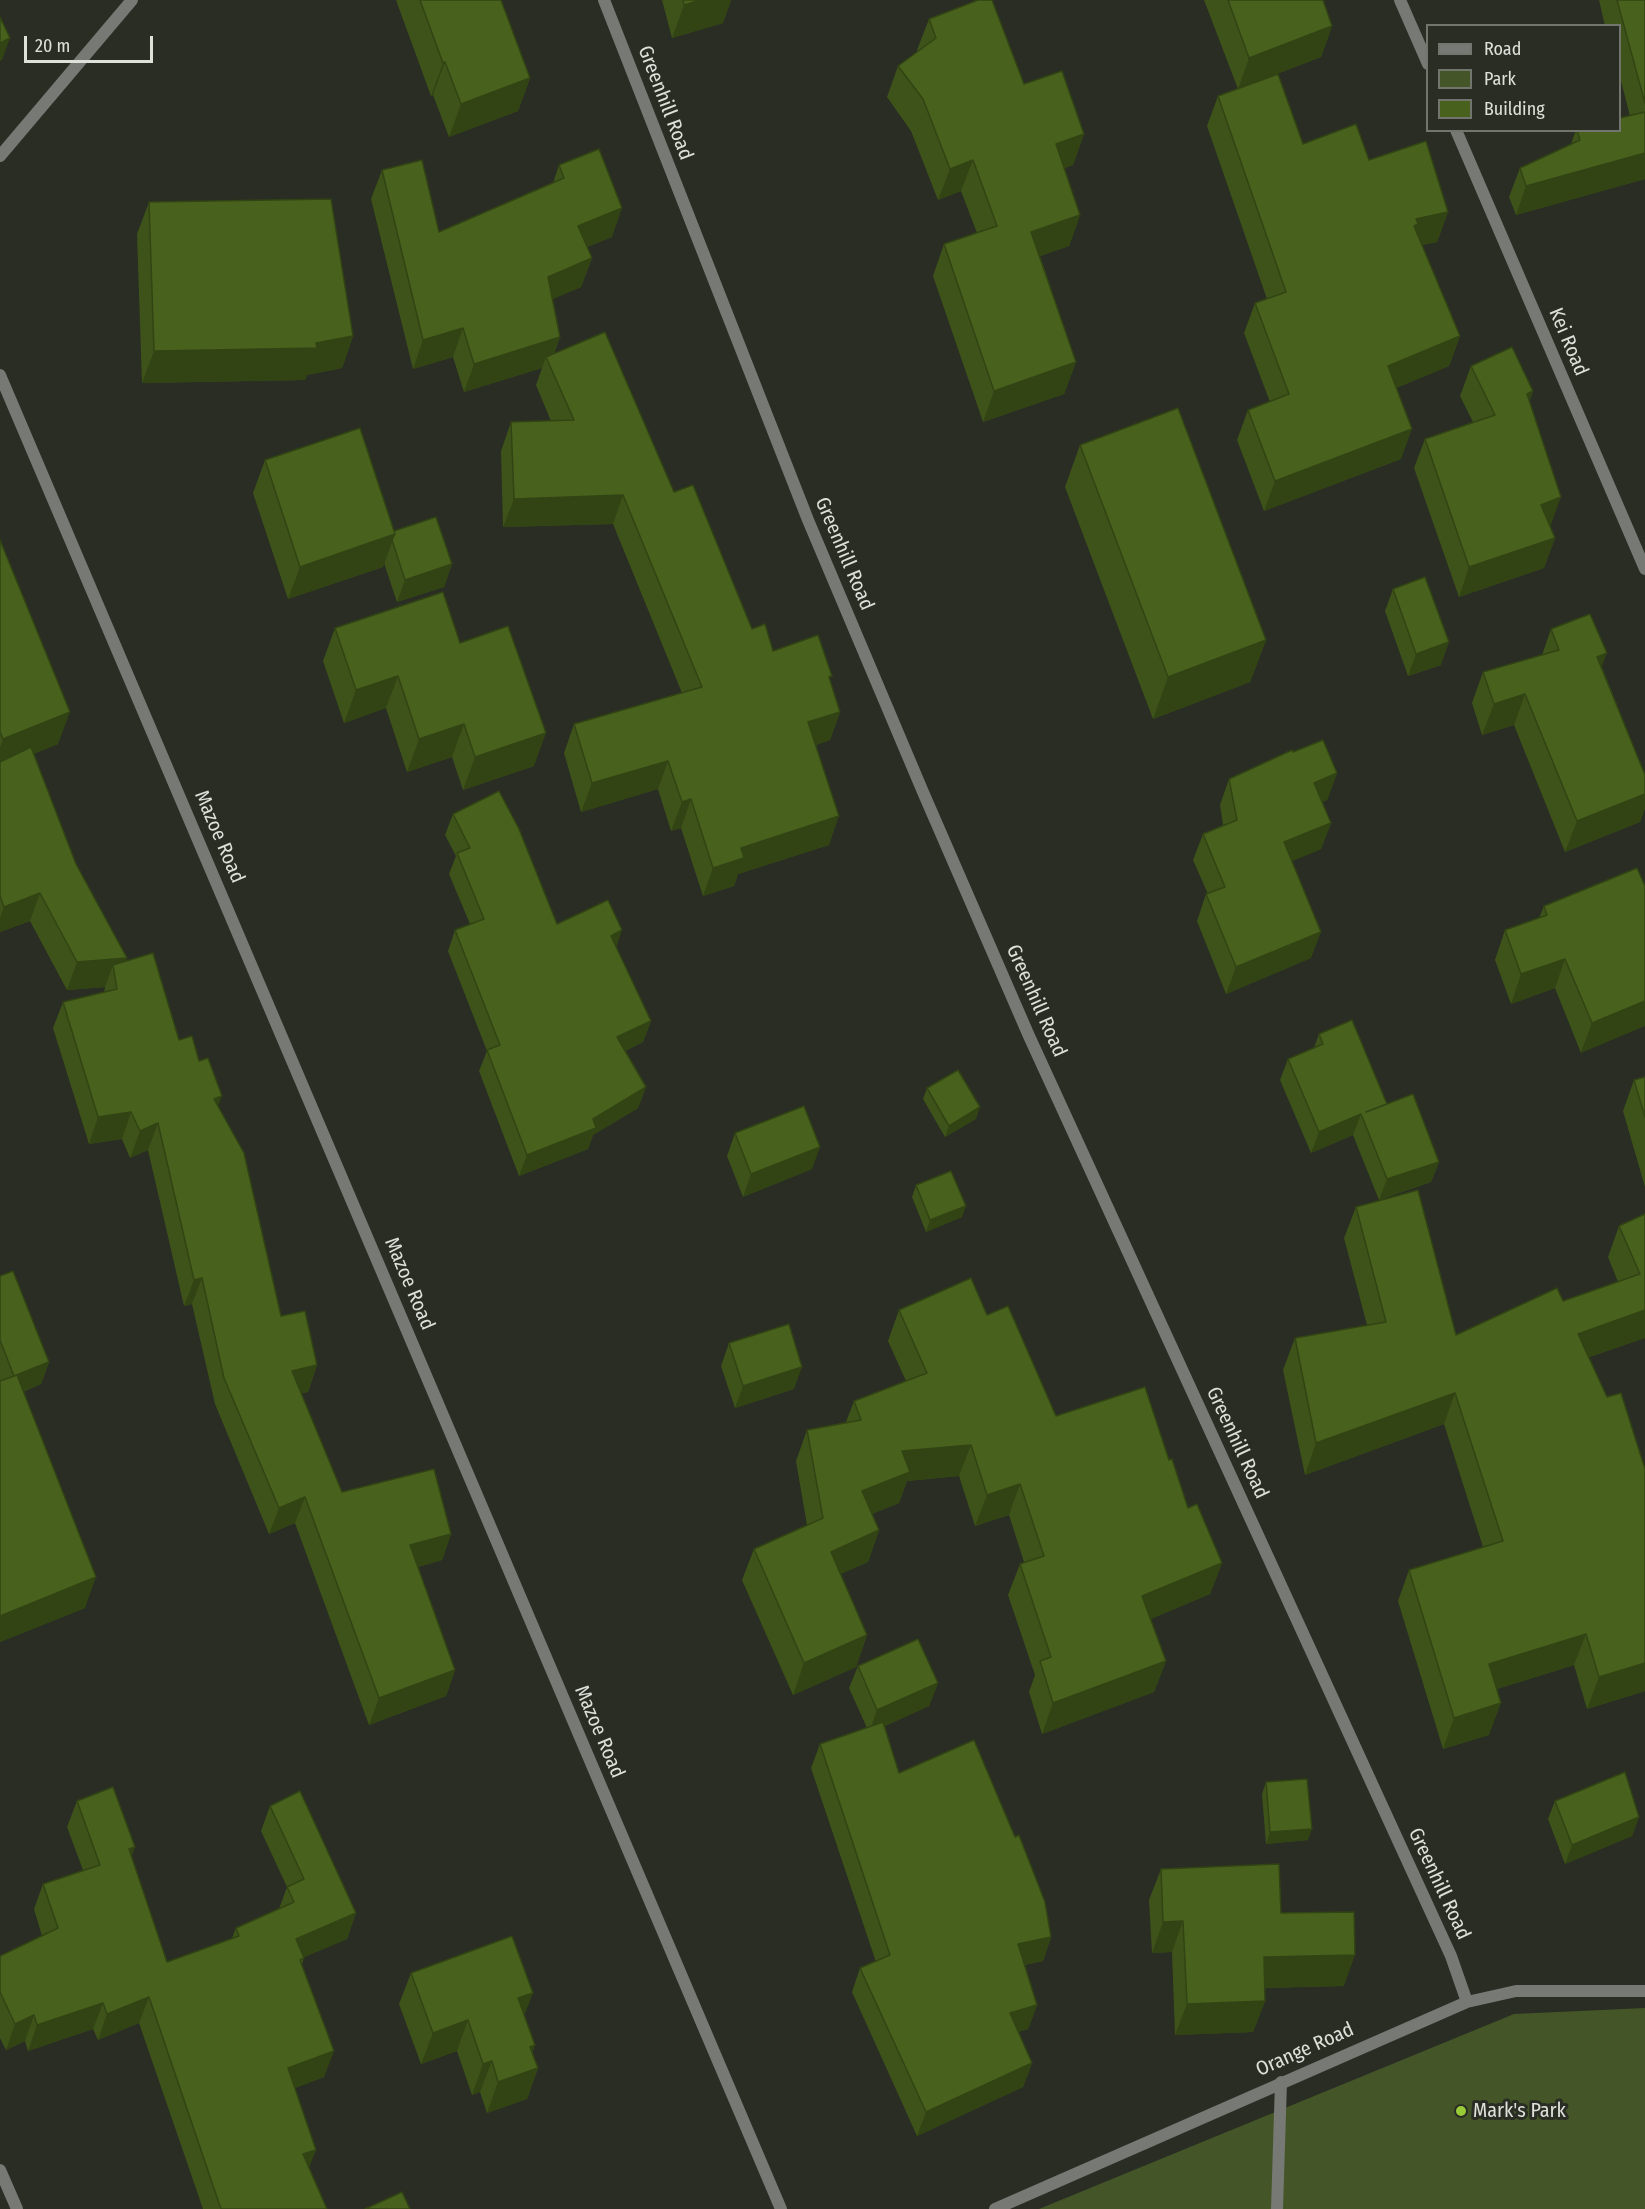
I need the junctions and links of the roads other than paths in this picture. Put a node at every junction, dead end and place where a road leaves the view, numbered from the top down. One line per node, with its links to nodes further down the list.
1 (132, 0): 6 (street)
2 (604, 0): 10 (street, Greenhill Road)
3 (1400, 0): 4 (street)
4 (1426, 59)
5 (1457, 132): 8 (street, Kei Road)
6 (0, 156)
7 (0, 375): 14 (street, Mazoe Road)
8 (1645, 569)
9 (1645, 1991): 10 (street, Orange Road)
10 (1467, 2002): 11 (street, Orange Road)
11 (1281, 2082): 15 (street, Orange Road); 16 (street)
12 (0, 2170): 13 (street)
13 (17, 2209)
14 (781, 2209)
15 (995, 2209)
16 (1277, 2209)

